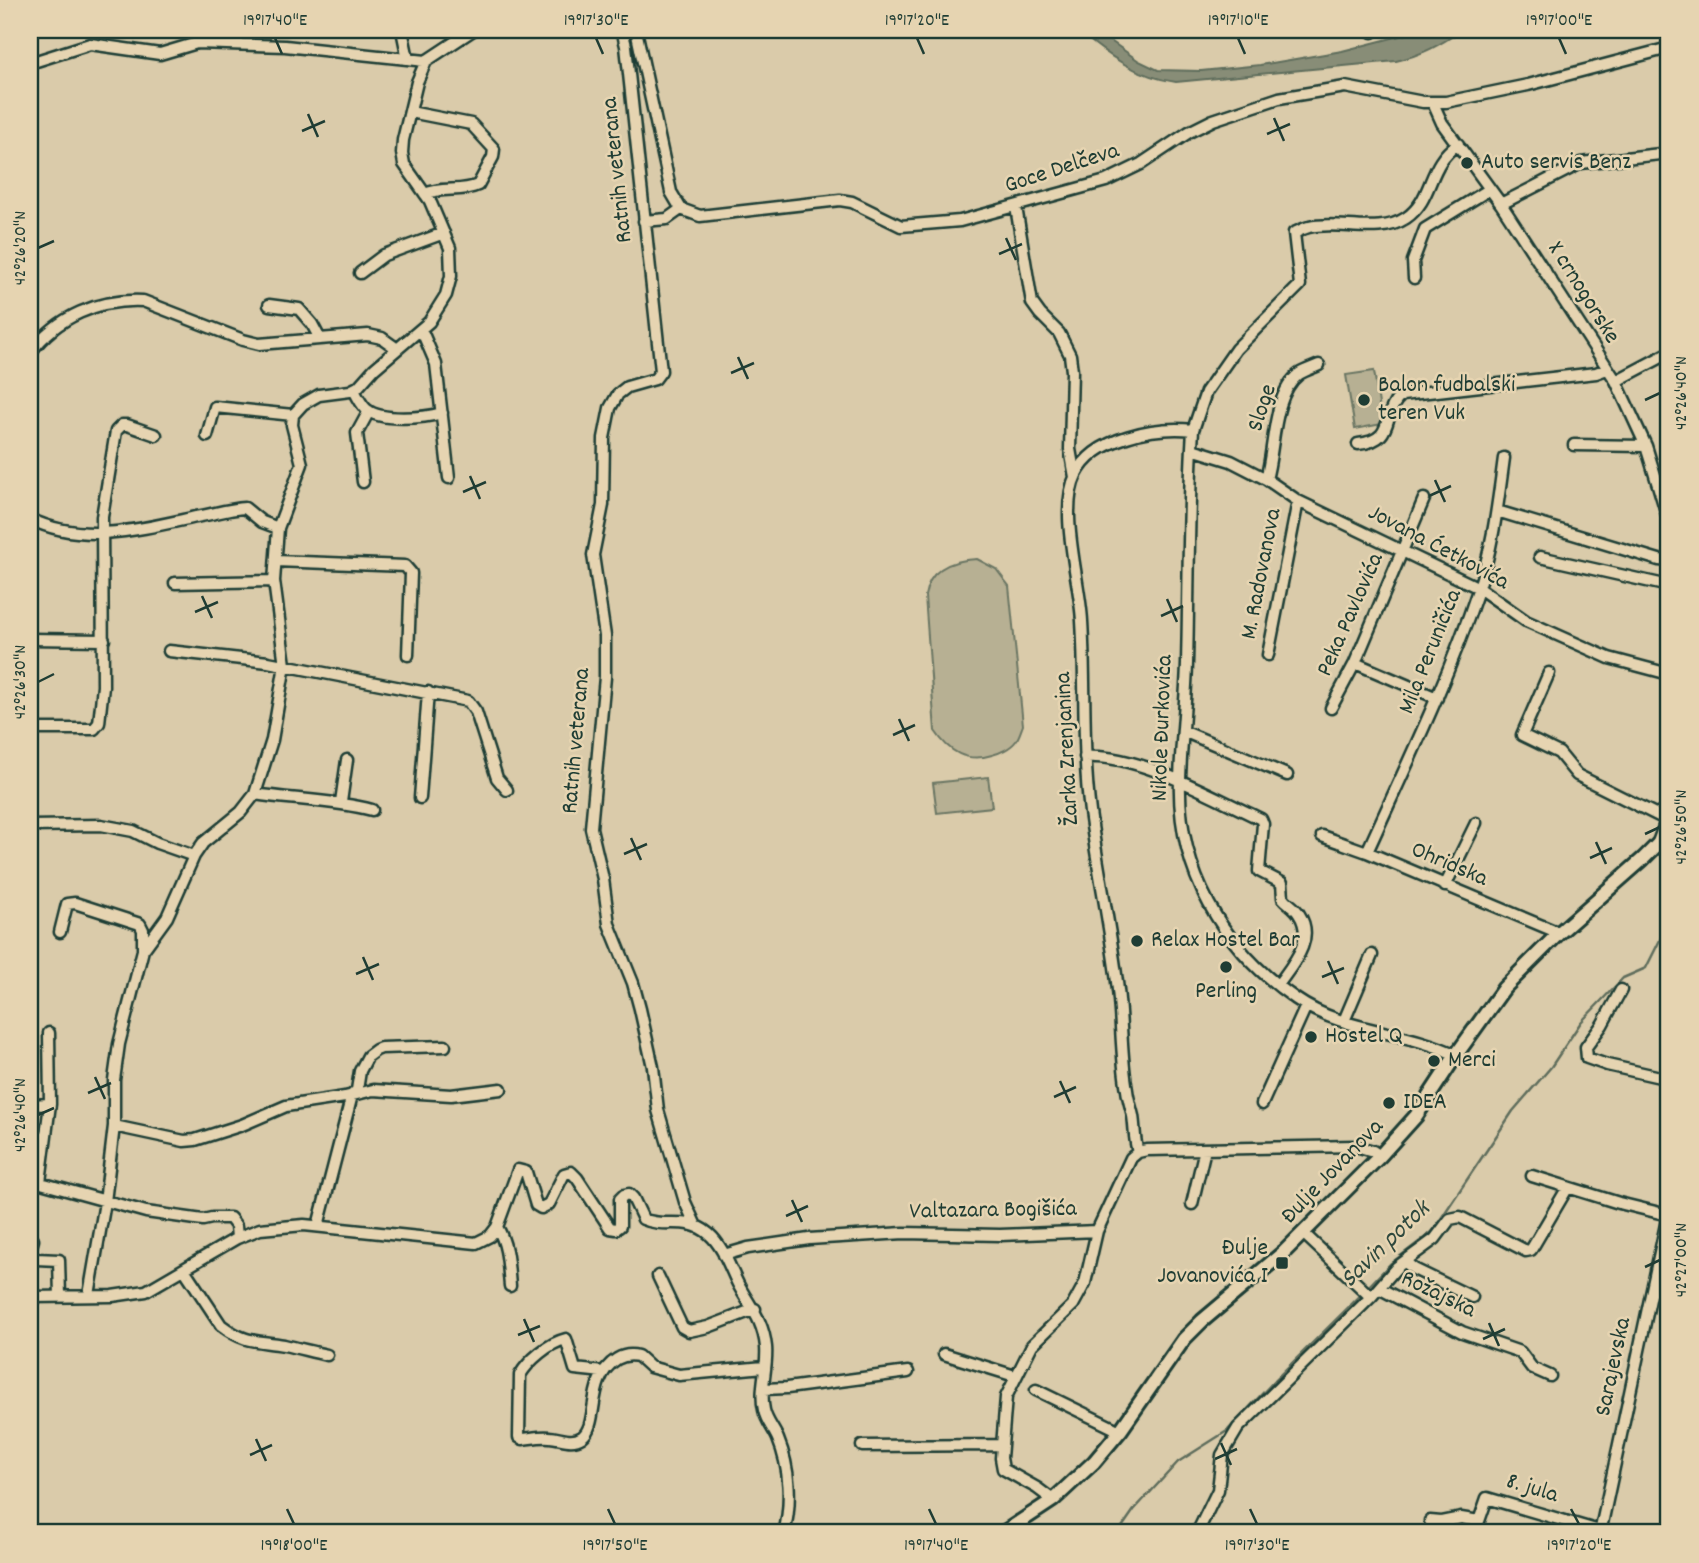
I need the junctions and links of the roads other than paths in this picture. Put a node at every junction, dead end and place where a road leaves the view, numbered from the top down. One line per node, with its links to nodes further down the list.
1 (402, 30): 6 (street)
2 (473, 30): 7 (street)
3 (618, 30): 18 (street, Ratnih veterana)
4 (636, 30): 17 (street)
5 (1669, 48): 9 (street, Goce Delčeva)
6 (408, 59): 7 (street); 8 (street)
7 (426, 61): 10 (street)
8 (30, 63)
9 (1433, 103): 11 (street, X crnogorske); 16 (street, Goce Delčeva)
10 (410, 111): 14 (street); 14 (street)
11 (1458, 144): 13 (street, X crnogorske); 35 (street, Nikole Đurkovića)
12 (1669, 153): 15 (street)
13 (1490, 189): 15 (street, X crnogorske); 21 (street)
14 (425, 194): 19 (street)
15 (1501, 204): 29 (street, X crnogorske)
16 (1016, 207): 17 (street, Goce Delčeva); 43 (street, Žarka Zrenjanina)
17 (681, 209): 18 (street)
18 (644, 221): 121 (street, Ratnih veterana)
19 (444, 233): 20 (street); 23 (street)
20 (360, 273)
21 (1415, 278)
22 (269, 305): 24 (street)
23 (421, 329): 25 (street); 33 (street)
24 (320, 339): 25 (street); 26 (street)
25 (396, 348): 31 (street)
26 (30, 352)
27 (1669, 354): 30 (street)
28 (1320, 365): 45 (street, Sloge)
29 (1606, 369): 30 (street, X crnogorske); 38 (street)
30 (1616, 381): 40 (street, X crnogorske)
31 (354, 390): 32 (street); 34 (street)
32 (369, 411): 33 (street); 46 (street)
33 (442, 413): 44 (street)
34 (293, 415): 37 (street); 52 (street)
35 (1193, 429): 41 (street, Nikole Đurkovića); 43 (street)
36 (156, 436): 53 (street)
37 (207, 436)
38 (1358, 444)
39 (1574, 444): 40 (street)
40 (1646, 446): 51 (street, X crnogorske)
41 (1192, 449): 45 (street, Jovana Ćetkovića); 75 (street, Nikole Đurkovića)
42 (1504, 458): 49 (street, Mila Peruničića)
43 (1075, 477): 76 (street, Žarka Zrenjanina)
44 (449, 478)
45 (1266, 479): 48 (street, Jovana Ćetkovića)
46 (363, 482)
47 (1424, 499): 54 (street, Peka Pavlovića)
48 (1298, 501): 54 (street, Jovana Ćetkovića); 66 (street, M. Radovanova)
49 (1497, 511): 57 (street); 61 (street, Mila Peruničića)
50 (30, 519): 53 (street)
51 (1669, 521)
52 (278, 527): 53 (street); 56 (street)
53 (101, 534): 63 (street)
54 (1403, 550): 61 (street, Jovana Ćetkovića); 67 (street, Peka Pavlovića)
55 (1540, 557): 60 (street)
56 (276, 561): 58 (street); 65 (street)
57 (1669, 561)
58 (274, 581): 59 (street); 68 (street)
59 (175, 583)
60 (1669, 586)
61 (1479, 588): 70 (street, Jovana Ćetkovića); 72 (street, Mila Peruničića)
62 (30, 639): 63 (street)
63 (104, 640): 74 (street)
64 (169, 651): 68 (street)
65 (408, 655)
66 (1268, 655)
67 (1355, 663): 72 (street); 73 (street, Peka Pavlovića)
68 (285, 665): 71 (street); 81 (street)
69 (1549, 673): 85 (street)
70 (1669, 674)
71 (428, 692): 80 (street); 82 (street)
72 (1437, 698): 90 (street, Mila Peruničića)
73 (1331, 708)
74 (30, 729)
75 (1183, 731): 78 (street); 79 (street, Nikole Đurkovića)
76 (1085, 757): 79 (street); 112 (street, Žarka Zrenjanina)
77 (348, 760): 83 (street)
78 (1287, 775)
79 (1180, 781): 97 (street, Nikole Đurkovića); 97 (street)
80 (507, 790)
81 (255, 794): 83 (street); 91 (street)
82 (420, 798)
83 (341, 802): 84 (street)
84 (372, 810)
85 (1667, 816): 89 (street)
86 (1476, 822): 92 (street)
87 (30, 826): 91 (street)
88 (1322, 836): 90 (street, Ohridska)
89 (1664, 838): 94 (street, Đulje Jovanova)
90 (1367, 852): 92 (street, Ohridska)
91 (194, 856): 95 (street)
92 (1445, 886): 94 (street, Ohridska)
93 (60, 932): 95 (street)
94 (1559, 933): 103 (street, Đulje Jovanova)
95 (143, 950): 110 (street)
96 (1372, 955): 100 (street)
97 (1278, 985): 99 (street, Nikole Đurkovića)
98 (1621, 989): 104 (street)
99 (1307, 1006): 100 (street, Nikole Đurkovića); 108 (street)
100 (1344, 1021): 103 (street, Nikole Đurkovića)
101 (49, 1033): 107 (street)
102 (445, 1046): 106 (street)
103 (1456, 1055): 113 (street, Đulje Jovanova)
104 (1669, 1079)
105 (501, 1089): 106 (street)
106 (352, 1095): 110 (street); 120 (street)
107 (50, 1104): 109 (street); 115 (street)
108 (1262, 1104)
109 (30, 1105)
110 (114, 1126): 117 (street)
111 (1205, 1149): 112 (street); 113 (street); 118 (street)
112 (1138, 1152): 123 (street, Valtazara Bogišića)
113 (1380, 1156): 124 (street, Đulje Jovanova)
114 (1532, 1176): 116 (street)
115 (35, 1181): 117 (street)
116 (1568, 1187): 119 (street); 128 (street)
117 (105, 1202): 125 (street); 134 (street)
118 (1192, 1204)
119 (1669, 1212): 156 (street, Sarajevska)
120 (318, 1226): 122 (street); 125 (street)
121 (696, 1226): 122 (street); 127 (street, Ratnih veterana)
122 (497, 1227): 131 (street)
123 (1097, 1231): 127 (street, Valtazara Bogišića); 144 (street)
124 (1303, 1233): 133 (street, Rožajska); 148 (street, Đulje Jovanova)
125 (237, 1238): 129 (street)
126 (31, 1247): 135 (street)
127 (724, 1255): 138 (street, Ratnih veterana)
128 (1405, 1262): 132 (street); 137 (street)
129 (184, 1269): 134 (street); 140 (street)
130 (658, 1276): 138 (street)
131 (510, 1286)
132 (1379, 1288): 133 (street); 145 (street, Rožajska)
133 (1367, 1292): 155 (street)
134 (89, 1295): 135 (street)
135 (60, 1296): 136 (street)
136 (30, 1297)
137 (1472, 1297)
138 (755, 1309): 141 (street, Ratnih veterana)
139 (944, 1354): 144 (street)
140 (327, 1355)
141 (764, 1367): 142 (street); 146 (street, Ratnih veterana)
142 (603, 1372): 142 (street)
143 (908, 1372): 146 (street)
144 (1015, 1376): 149 (street)
145 (1550, 1376)
146 (764, 1389): 154 (street, Ratnih veterana)
147 (1036, 1390): 148 (street)
148 (1120, 1432): 151 (street, Đulje Jovanova)
149 (1002, 1445): 150 (street); 151 (street)
150 (862, 1446)
151 (1053, 1500): 153 (street, Đulje Jovanova)
152 (1430, 1521): 156 (street, 8. jula)
153 (1012, 1531)
154 (784, 1533)
155 (1197, 1533)
156 (1602, 1533)

